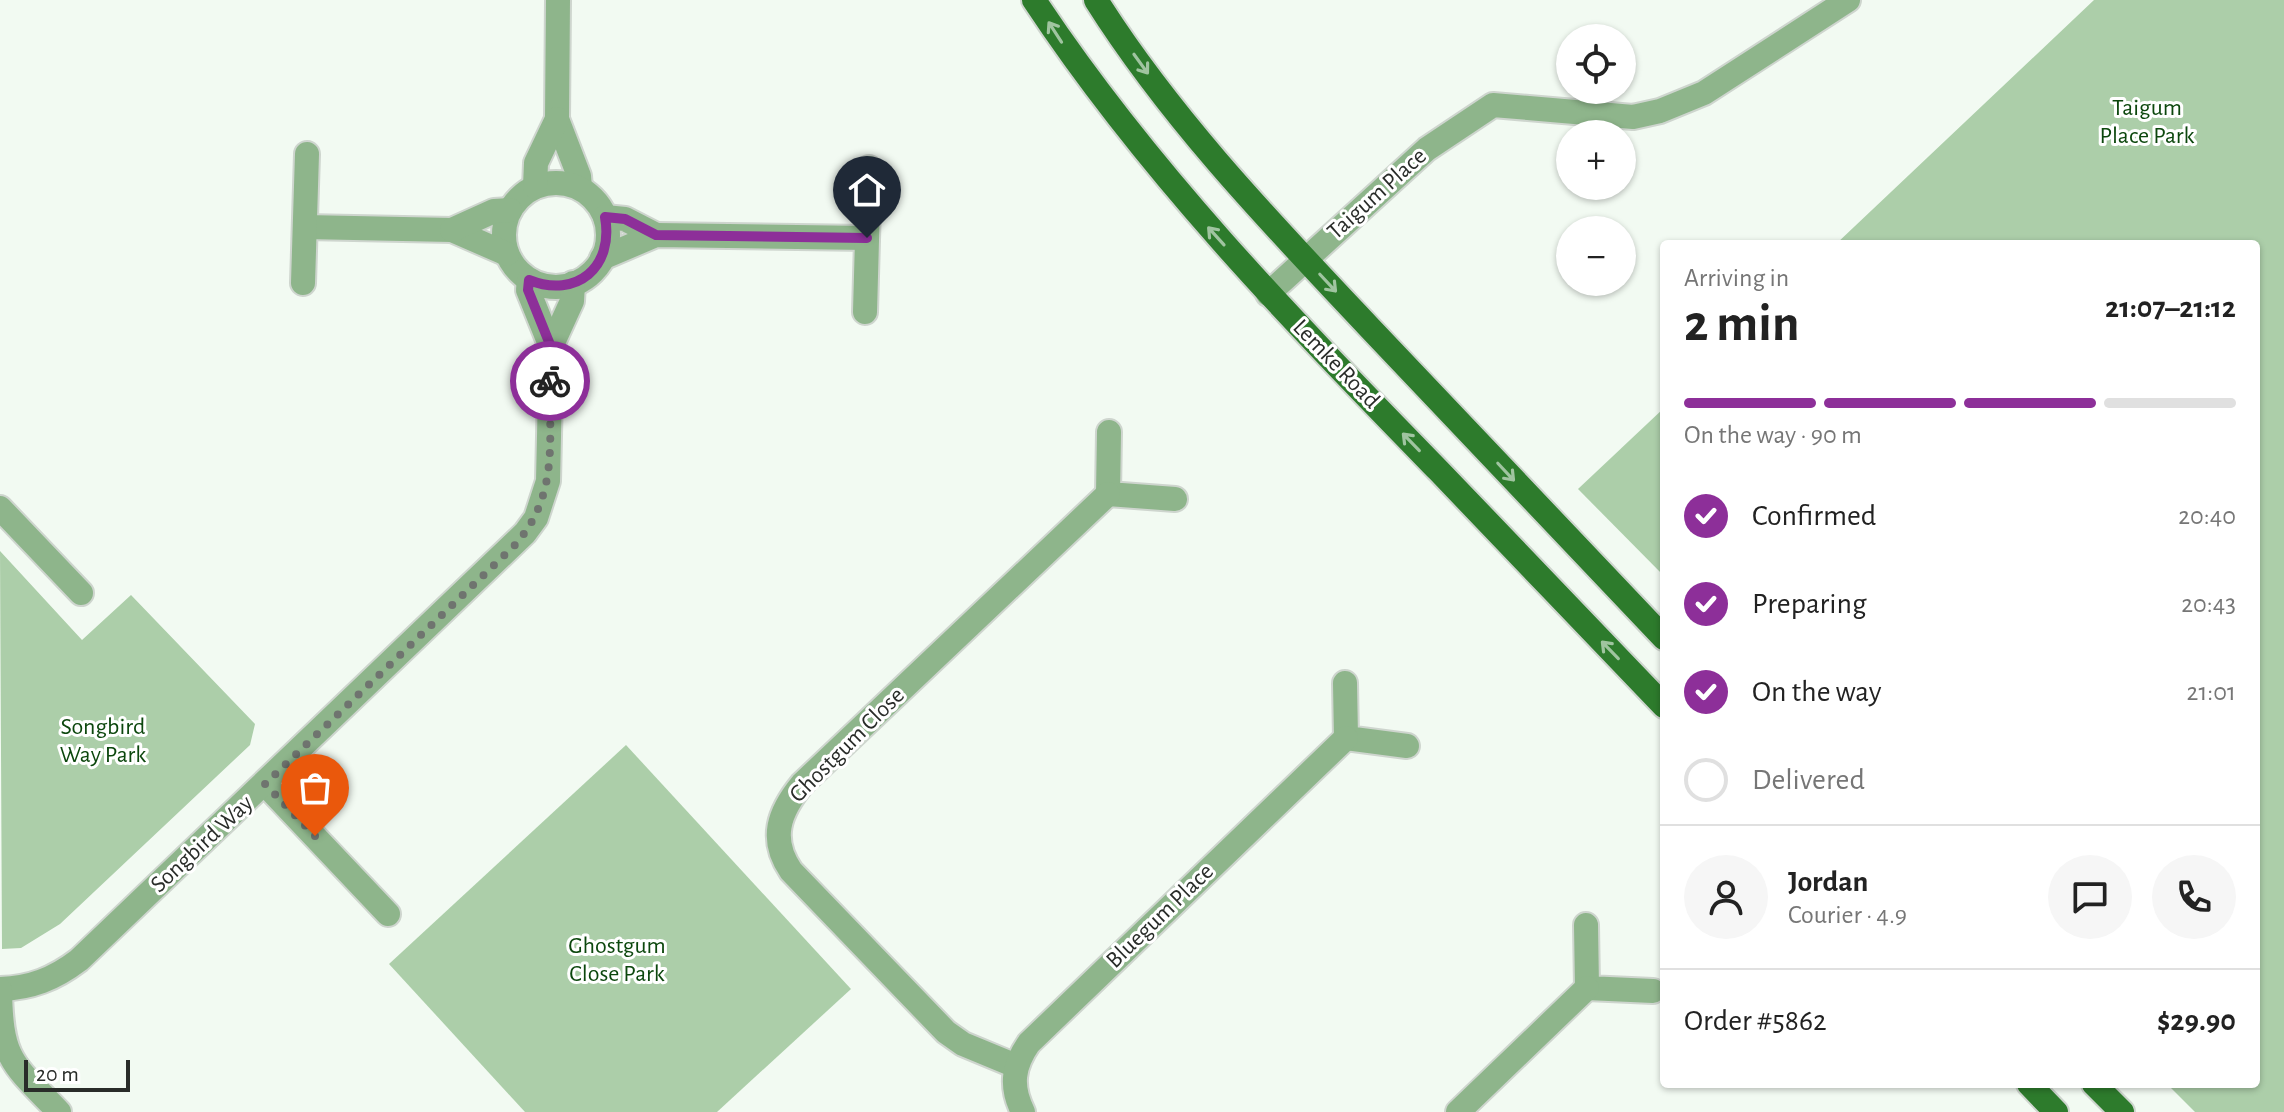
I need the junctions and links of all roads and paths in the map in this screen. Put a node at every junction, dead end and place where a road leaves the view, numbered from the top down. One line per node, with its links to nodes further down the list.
1 (558, 0): 5 (street)
2 (1034, 0): 22 (main road, Lemke Road, one-way to 2)
3 (1096, 0): 18 (main road, Lemke Road, one-way to 18)
4 (1848, 0): 18 (street, Taigum Place)
5 (557, 119): 8 (street); 9 (street)
6 (307, 154): 12 (street)
7 (869, 168): 15 (street)
8 (535, 187): 9 (street); 10 (street)
9 (580, 188): 11 (street)
10 (510, 210): 13 (street); 16 (street)
11 (605, 217): 14 (street); 17 (street)
12 (305, 227): 13 (street); 20 (street)
13 (452, 230): 16 (street)
14 (656, 235): 15 (street); 17 (street)
15 (867, 238): 23 (street)
16 (507, 254): 19 (street)
17 (602, 258): 21 (street)
18 (1305, 259): 22 (street, Taigum Place); 30 (main road, Lemke Road, one-way to 30)
19 (529, 280): 21 (street); 24 (street, Songbird Way)
20 (303, 283)
21 (573, 283): 24 (street, Songbird Way)
22 (1268, 294): 32 (main road, Lemke Road, one-way to 22)
23 (865, 312)
24 (551, 347): 35 (street, Songbird Way)
25 (1109, 432): 26 (street)
26 (1108, 494): 27 (street); 41 (street, Ghostgum Close)
27 (1175, 499)
28 (0, 508): 29 (street)
29 (81, 593)
30 (1660, 634)
31 (1345, 683): 33 (street)
32 (1660, 702)
33 (1346, 738): 34 (street); 41 (street, Bluegum Place)
34 (1407, 746)
35 (265, 784): 36 (street); 39 (street, Songbird Way)
36 (388, 914)
37 (1586, 925): 38 (street)
38 (1587, 988): 40 (street); 46 (street)
39 (0, 990): 44 (street)
40 (1653, 991)
41 (1016, 1066): 45 (street)
42 (2033, 1088): 47 (main road)
43 (2098, 1088): 48 (main road)
44 (59, 1112)
45 (1023, 1112)
46 (1458, 1112)
47 (2056, 1112)
48 (2122, 1112)

